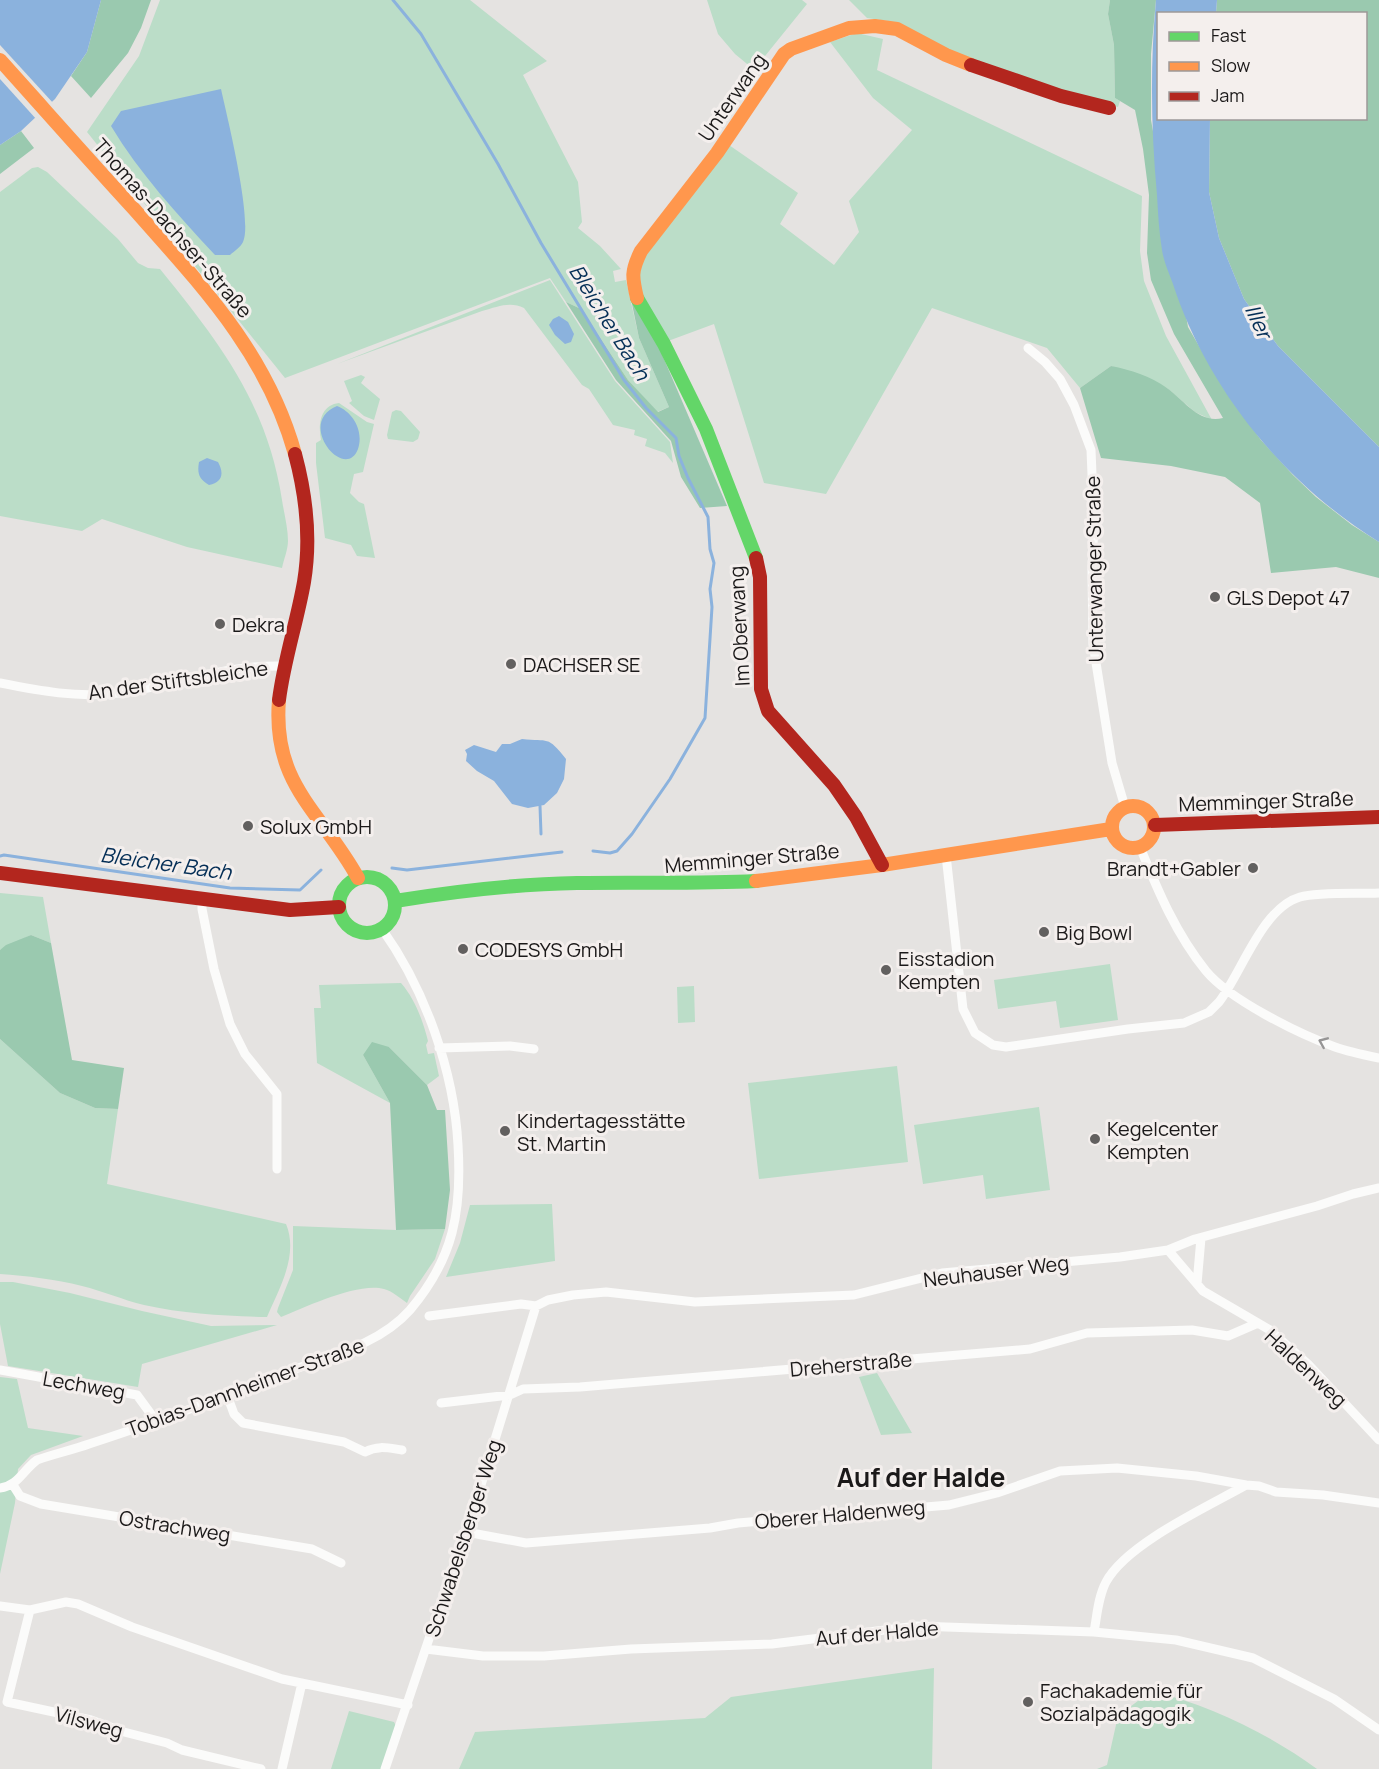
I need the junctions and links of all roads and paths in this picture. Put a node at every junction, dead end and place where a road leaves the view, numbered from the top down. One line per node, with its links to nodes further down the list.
1 (0, 60): 5 (street, Thomas-Dachser-Straße)
2 (1109, 108): 3 (street, Unterwang)
3 (634, 265): 13 (street, Im Oberwang)
4 (1028, 348): 7 (street, Unterwanger Straße)
5 (284, 666): 6 (street, An der Stiftsbleiche); 15 (street, Thomas-Dachser-Straße)
6 (0, 683)
7 (1125, 807): 9 (street, Memminger Straße); 10 (street)
8 (1379, 817): 9 (street, Memminger Straße)
9 (1155, 825): 11 (street, Memminger Straße)
10 (1111, 829): 11 (street); 12 (street, Memminger Straße)
11 (1140, 847): 21 (street)
12 (946, 855): 13 (street, Memminger Straße); 21 (street)
13 (882, 865): 18 (street, Memminger Straße)
14 (0, 873): 17 (street)
15 (358, 878): 18 (street); 19 (street)
16 (1379, 893): 21 (street)
17 (202, 899): 19 (street); 25 (street)
18 (395, 901): 20 (street)
19 (339, 907): 20 (street)
20 (382, 929): 22 (street, Tobias-Dannheimer-Straße)
21 (1227, 992): 24 (street, one-way to 21)
22 (440, 1048): 23 (street); 34 (street, Tobias-Dannheimer-Straße)
23 (534, 1049)
24 (1379, 1058)
25 (277, 1169)
26 (1379, 1188): 27 (street, Neuhauser Weg)
27 (1201, 1238): 28 (street, Neuhauser Weg); 29 (street)
28 (1168, 1250): 29 (street, Haldenweg); 30 (street, Neuhauser Weg)
29 (1197, 1284): 32 (street, Haldenweg)
30 (536, 1306): 31 (street); 35 (street, Schwabelsberger Weg)
31 (429, 1316)
32 (1258, 1323): 35 (street, Dreherstraße); 38 (street, Haldenweg)
33 (0, 1370): 37 (street, Lechweg)
34 (227, 1395): 37 (street, Tobias-Dannheimer-Straße); 39 (street)
35 (510, 1395): 36 (street, Dreherstraße); 44 (street, Schwabelsberger Weg)
36 (441, 1403)
37 (156, 1421): 40 (street, Tobias-Dannheimer-Straße)
38 (1379, 1440)
39 (402, 1450)
40 (13, 1485): 42 (street); 45 (street, Ostrachweg)
41 (1246, 1485): 43 (street, Oberer Haldenweg); 44 (street, Oberer Haldenweg); 48 (street)
42 (0, 1488)
43 (1379, 1503)
44 (466, 1532): 49 (street, Schwabelsberger Weg)
45 (341, 1563)
46 (0, 1606): 47 (street)
47 (30, 1610): 50 (street); 53 (street, Vilsweg)
48 (1094, 1632): 49 (street, Auf der Halde); 52 (street, Auf der Halde)
49 (426, 1650): 51 (street, Schwabelsberger Weg)
50 (302, 1683): 51 (street); 54 (street)
51 (408, 1705): 55 (street, Schwabelsberger Weg)
52 (1379, 1730)
53 (261, 1769)
54 (282, 1769)
55 (385, 1769)

